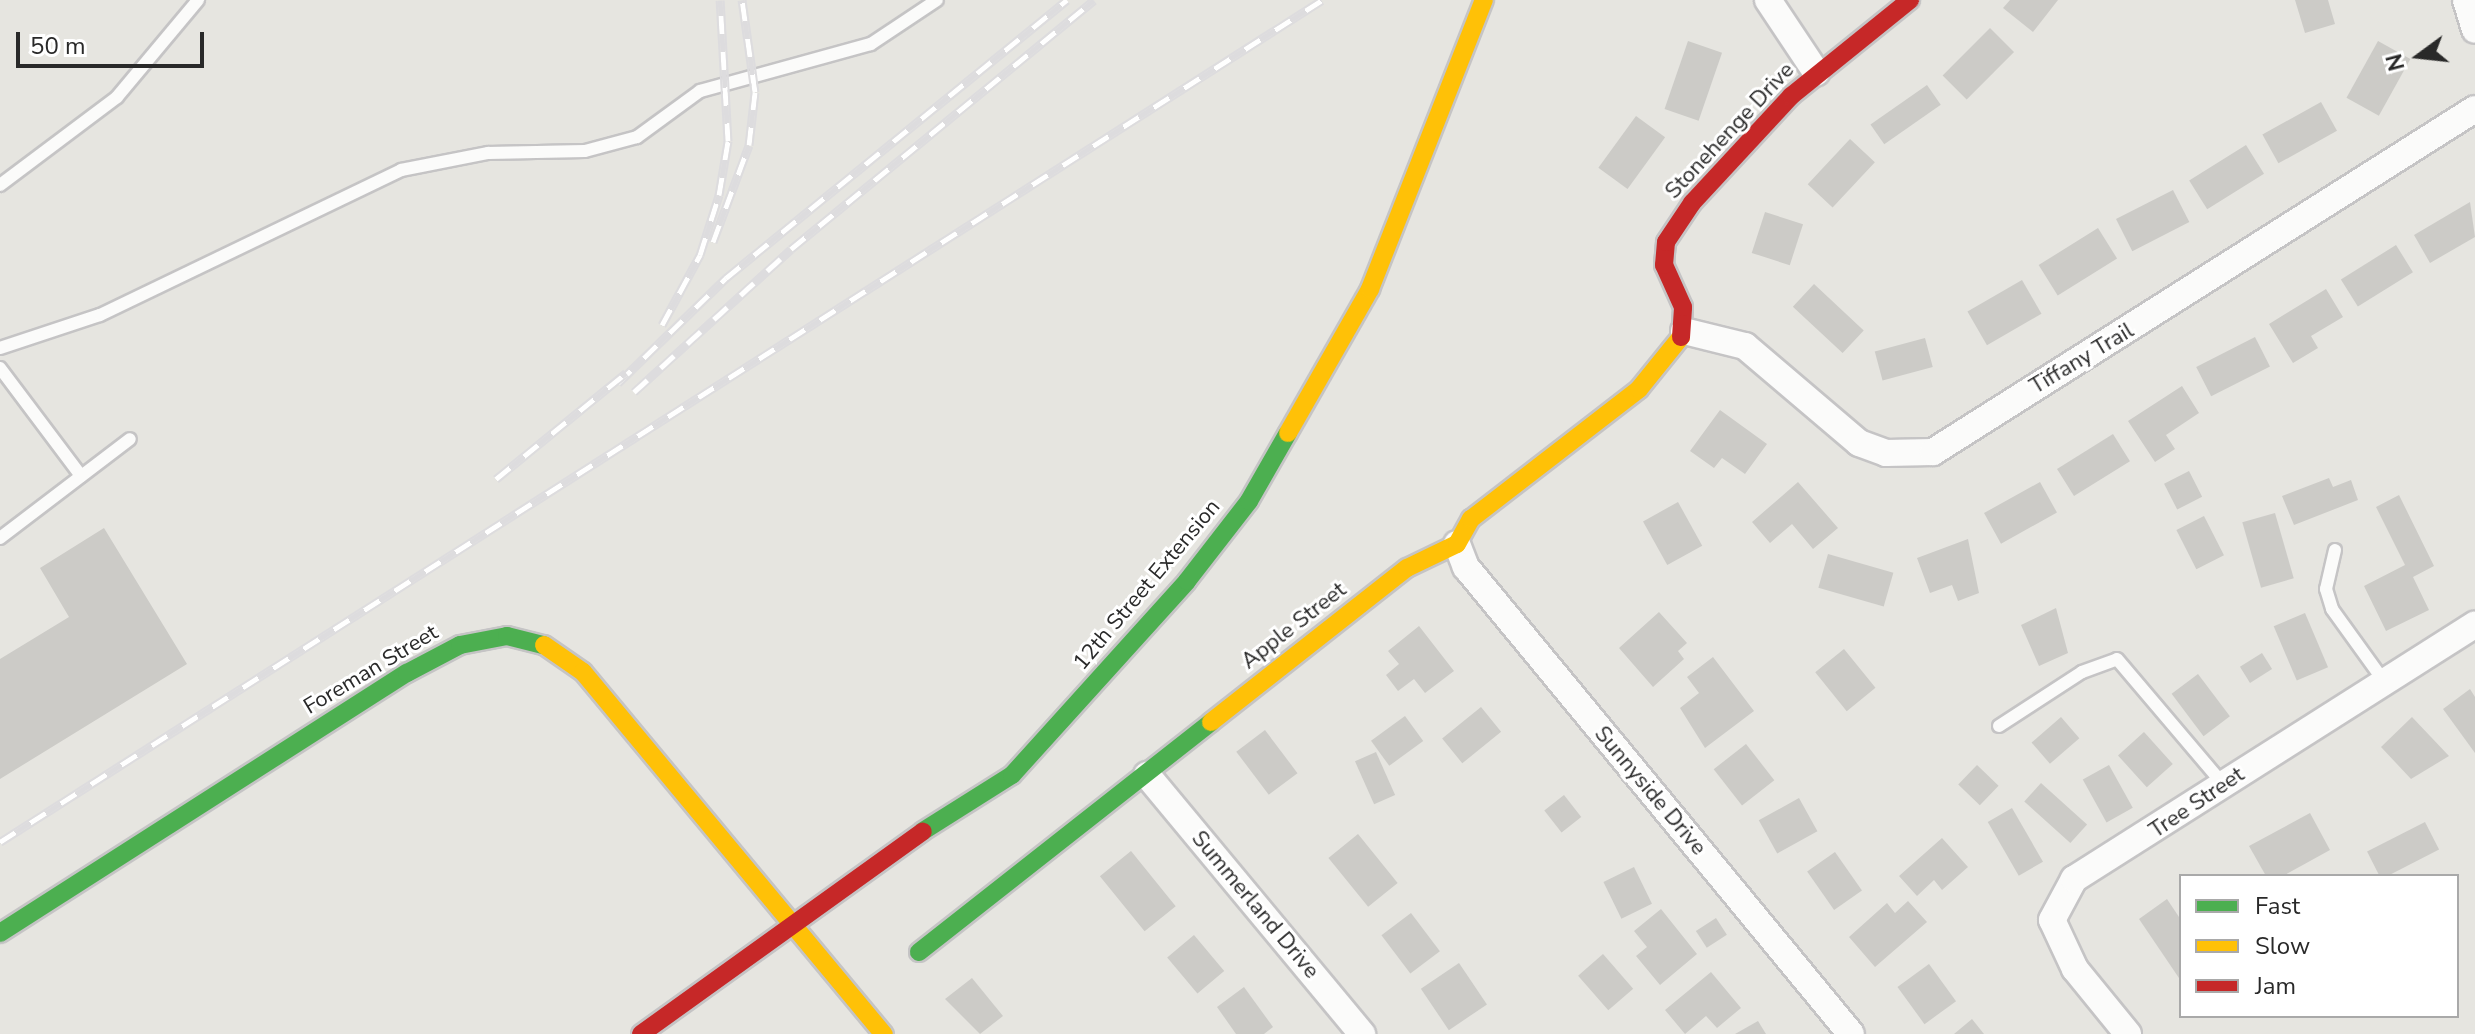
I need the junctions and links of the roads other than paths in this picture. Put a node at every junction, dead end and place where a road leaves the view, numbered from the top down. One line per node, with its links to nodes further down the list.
1 (198, 0): 10 (lane)
2 (937, 0): 12 (lane)
3 (1484, 0): 24 (street, 12th Street Extension)
4 (1768, 0): 8 (street)
5 (1910, 0): 8 (street, Stonehenge Drive)
6 (2466, 0): 7 (street)
7 (2475, 30)
8 (1816, 72): 11 (street, Stonehenge Drive)
9 (2475, 109): 11 (street, Tiffany Trail)
10 (0, 185)
11 (1684, 331): 17 (street, Apple Street)
12 (0, 348)
13 (0, 368): 15 (lane)
14 (130, 439): 15 (lane)
15 (81, 476): 16 (lane)
16 (0, 538)
17 (1457, 544): 22 (street, Apple Street); 30 (street, Sunnyside Drive)
18 (2335, 550): 20 (lane)
19 (2475, 625): 20 (street, Tree Street)
20 (2384, 681): 23 (street, Tree Street)
21 (1999, 726): 23 (lane)
22 (1147, 775): 26 (street, Apple Street); 29 (street, Summerland Drive)
23 (2224, 785): 31 (street, Tree Street)
24 (793, 923): 25 (street, Foreman Street); 27 (street, 12th Street Extension); 28 (street, Foreman Street)
25 (0, 933)
26 (919, 952)
27 (641, 1034)
28 (884, 1034)
29 (1362, 1034)
30 (1851, 1034)
31 (2128, 1034)

